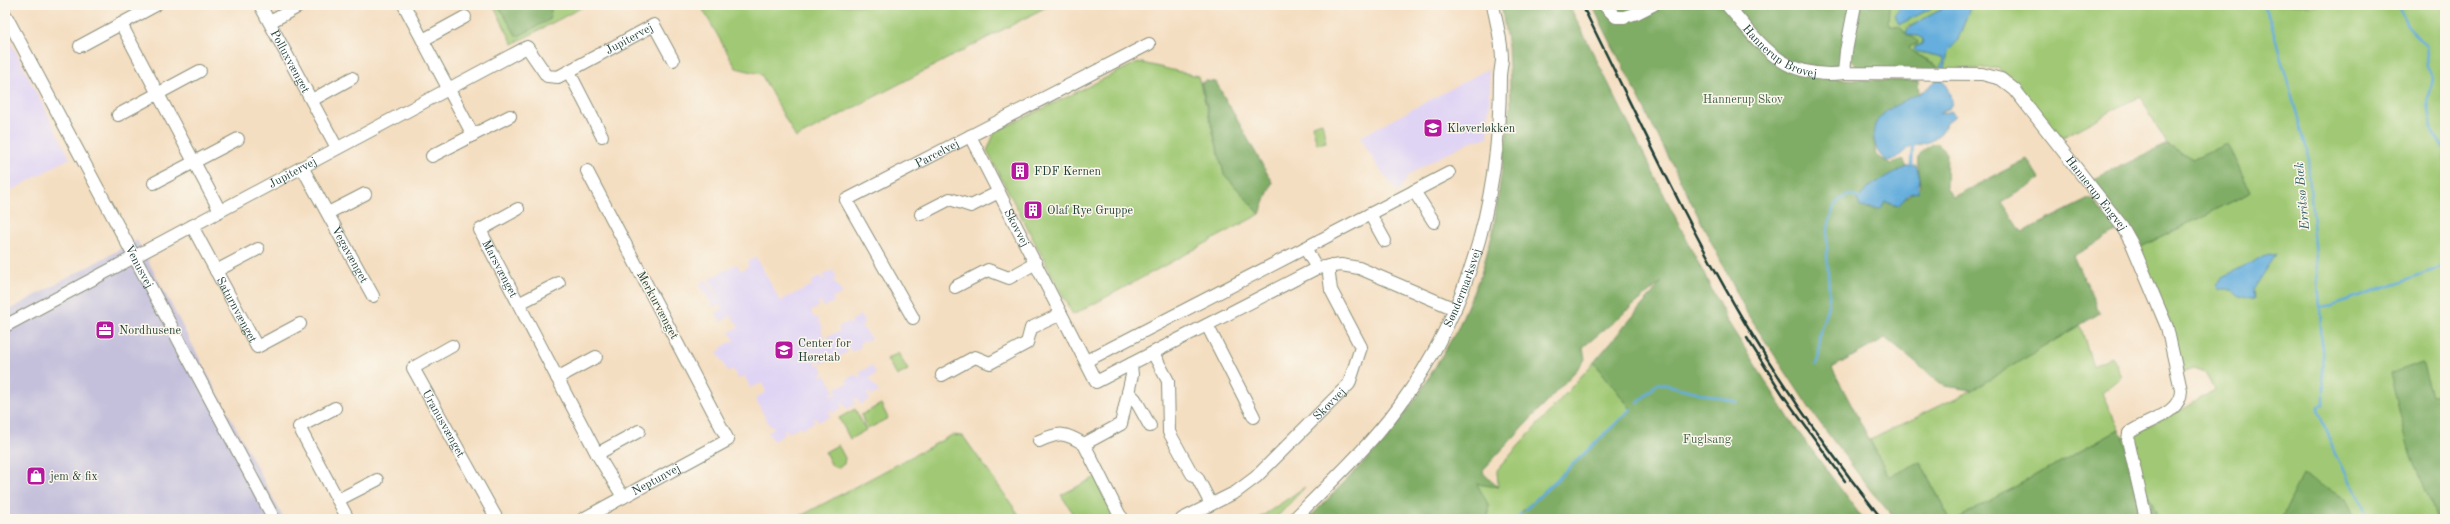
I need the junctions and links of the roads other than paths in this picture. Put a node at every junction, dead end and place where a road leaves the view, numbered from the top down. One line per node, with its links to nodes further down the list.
1 (156, 5): 13 (street)
2 (260, 5): 12 (street, Polluxvænget)
3 (301, 5): 12 (street, Polluxvænget)
4 (404, 5): 14 (street)
5 (1493, 5): 59 (street, Søndermarksvej)
6 (1604, 5): 7 (street)
7 (1652, 5)
8 (1727, 5): 20 (street, Hannerup Brovej)
9 (1855, 5): 20 (street)
10 (5, 14): 51 (street, Venusvej)
11 (465, 17): 14 (street)
12 (270, 22): 24 (street, Polluxvænget)
13 (121, 24): 16 (street); 23 (street)
14 (423, 40): 22 (street)
15 (1150, 44): 29 (street, Parcelvej)
16 (80, 46)
17 (673, 60): 19 (street, Jupitervej)
18 (200, 71): 23 (street)
19 (569, 72): 22 (street, Jupitervej); 28 (street)
20 (1844, 73): 92 (street, Hannerup Engvej)
21 (352, 78): 24 (street, Polluxvænget)
22 (449, 90): 27 (street); 31 (street, Jupitervej)
23 (158, 94): 25 (street); 33 (street)
24 (312, 100): 31 (street, Polluxvænget)
25 (118, 115)
26 (510, 116): 27 (street)
27 (473, 135): 32 (street)
28 (602, 136)
29 (970, 136): 39 (street, Skovvej); 61 (street, Parcelvej)
30 (238, 138): 33 (street)
31 (337, 148): 34 (street, Jupitervej)
32 (432, 156)
33 (194, 162): 37 (street); 42 (street)
34 (302, 167): 42 (street, Jupitervej); 43 (street, Vegavænget)
35 (587, 171): 77 (street, Merkurvænget)
36 (1449, 173): 38 (street)
37 (154, 183)
38 (1414, 191): 45 (street); 46 (street)
39 (999, 192): 44 (street); 52 (street, Skovvej)
40 (365, 194): 43 (street, Vegavænget)
41 (518, 209): 58 (street, Marsvænget)
42 (220, 211): 47 (street, Jupitervej)
43 (328, 214): 57 (street, Vegavænget)
44 (921, 214)
45 (1370, 214): 48 (street); 49 (street)
46 (1434, 222)
47 (192, 226): 51 (street, Jupitervej); 54 (street, Saturnvænget)
48 (1385, 241)
49 (1305, 248): 53 (street, Skovvej); 68 (street)
50 (258, 249): 54 (street, Saturnvænget)
51 (135, 257): 64 (street, Jupitervej); 85 (street, Venusvej)
52 (1036, 264): 56 (street); 60 (street, Skovvej)
53 (1322, 267): 59 (street); 63 (street, Skovvej); 84 (street, Skovvej)
54 (216, 271): 62 (street, Saturnvænget)
55 (559, 283): 58 (street, Marsvænget)
56 (955, 287)
57 (373, 296)
58 (520, 303): 71 (street, Marsvænget)
59 (1455, 309): 91 (street, Søndermarksvej)
60 (1061, 314): 68 (street, Skovvej); 70 (street)
61 (913, 318)
62 (300, 324)
63 (1207, 325): 66 (street, Skovvej); 74 (street)
64 (5, 326)
65 (452, 346): 87 (street, Uranusvænget)
66 (1153, 352): 69 (street, Skovvej); 84 (street)
67 (596, 357): 71 (street)
68 (1086, 361): 69 (street, Skovvej)
69 (1131, 364): 72 (street)
70 (942, 375)
71 (558, 378): 80 (street, Marsvænget)
72 (1128, 392): 75 (street); 79 (street)
73 (335, 408): 83 (street)
74 (1254, 417)
75 (1150, 426)
76 (639, 431): 80 (street)
77 (728, 440): 82 (street, Neptunvej)
78 (1039, 441): 79 (street)
79 (1084, 444): 89 (street)
80 (597, 454): 82 (street, Marsvænget)
81 (377, 480): 83 (street)
82 (623, 497): 88 (street, Neptunvej)
83 (338, 500): 86 (street)
84 (1211, 504): 90 (street, Skovvej)
85 (274, 519)
86 (348, 519)
87 (498, 519)
88 (583, 519)
89 (1123, 519)
90 (1182, 519)
91 (1294, 519)
92 (2146, 519)

